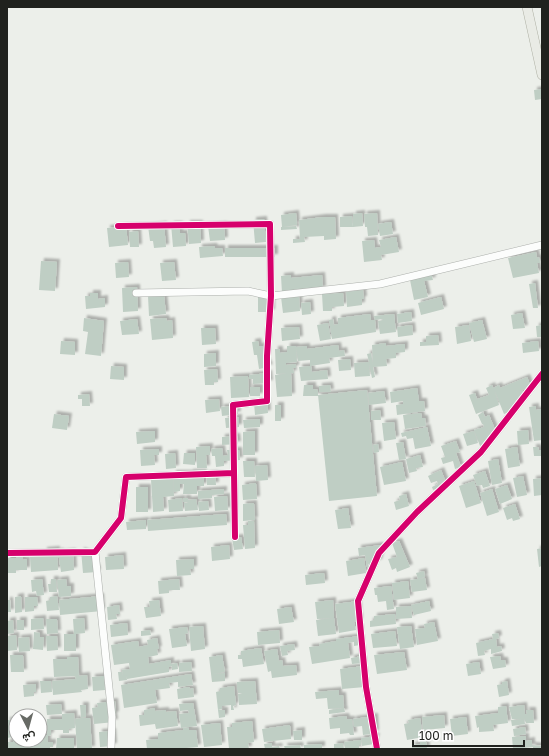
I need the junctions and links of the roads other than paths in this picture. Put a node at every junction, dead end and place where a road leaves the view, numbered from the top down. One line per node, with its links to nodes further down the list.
1 (527, 7): 2 (main road)
2 (542, 75)
3 (118, 226): 6 (street)
4 (542, 245): 6 (street)
5 (136, 293): 6 (street)
6 (271, 296): 8 (street)
7 (542, 374): 13 (street)
8 (234, 473): 9 (street); 10 (street)
9 (235, 537)
10 (95, 552): 11 (street); 12 (street)
11 (7, 554)
12 (111, 749)
13 (377, 749)

